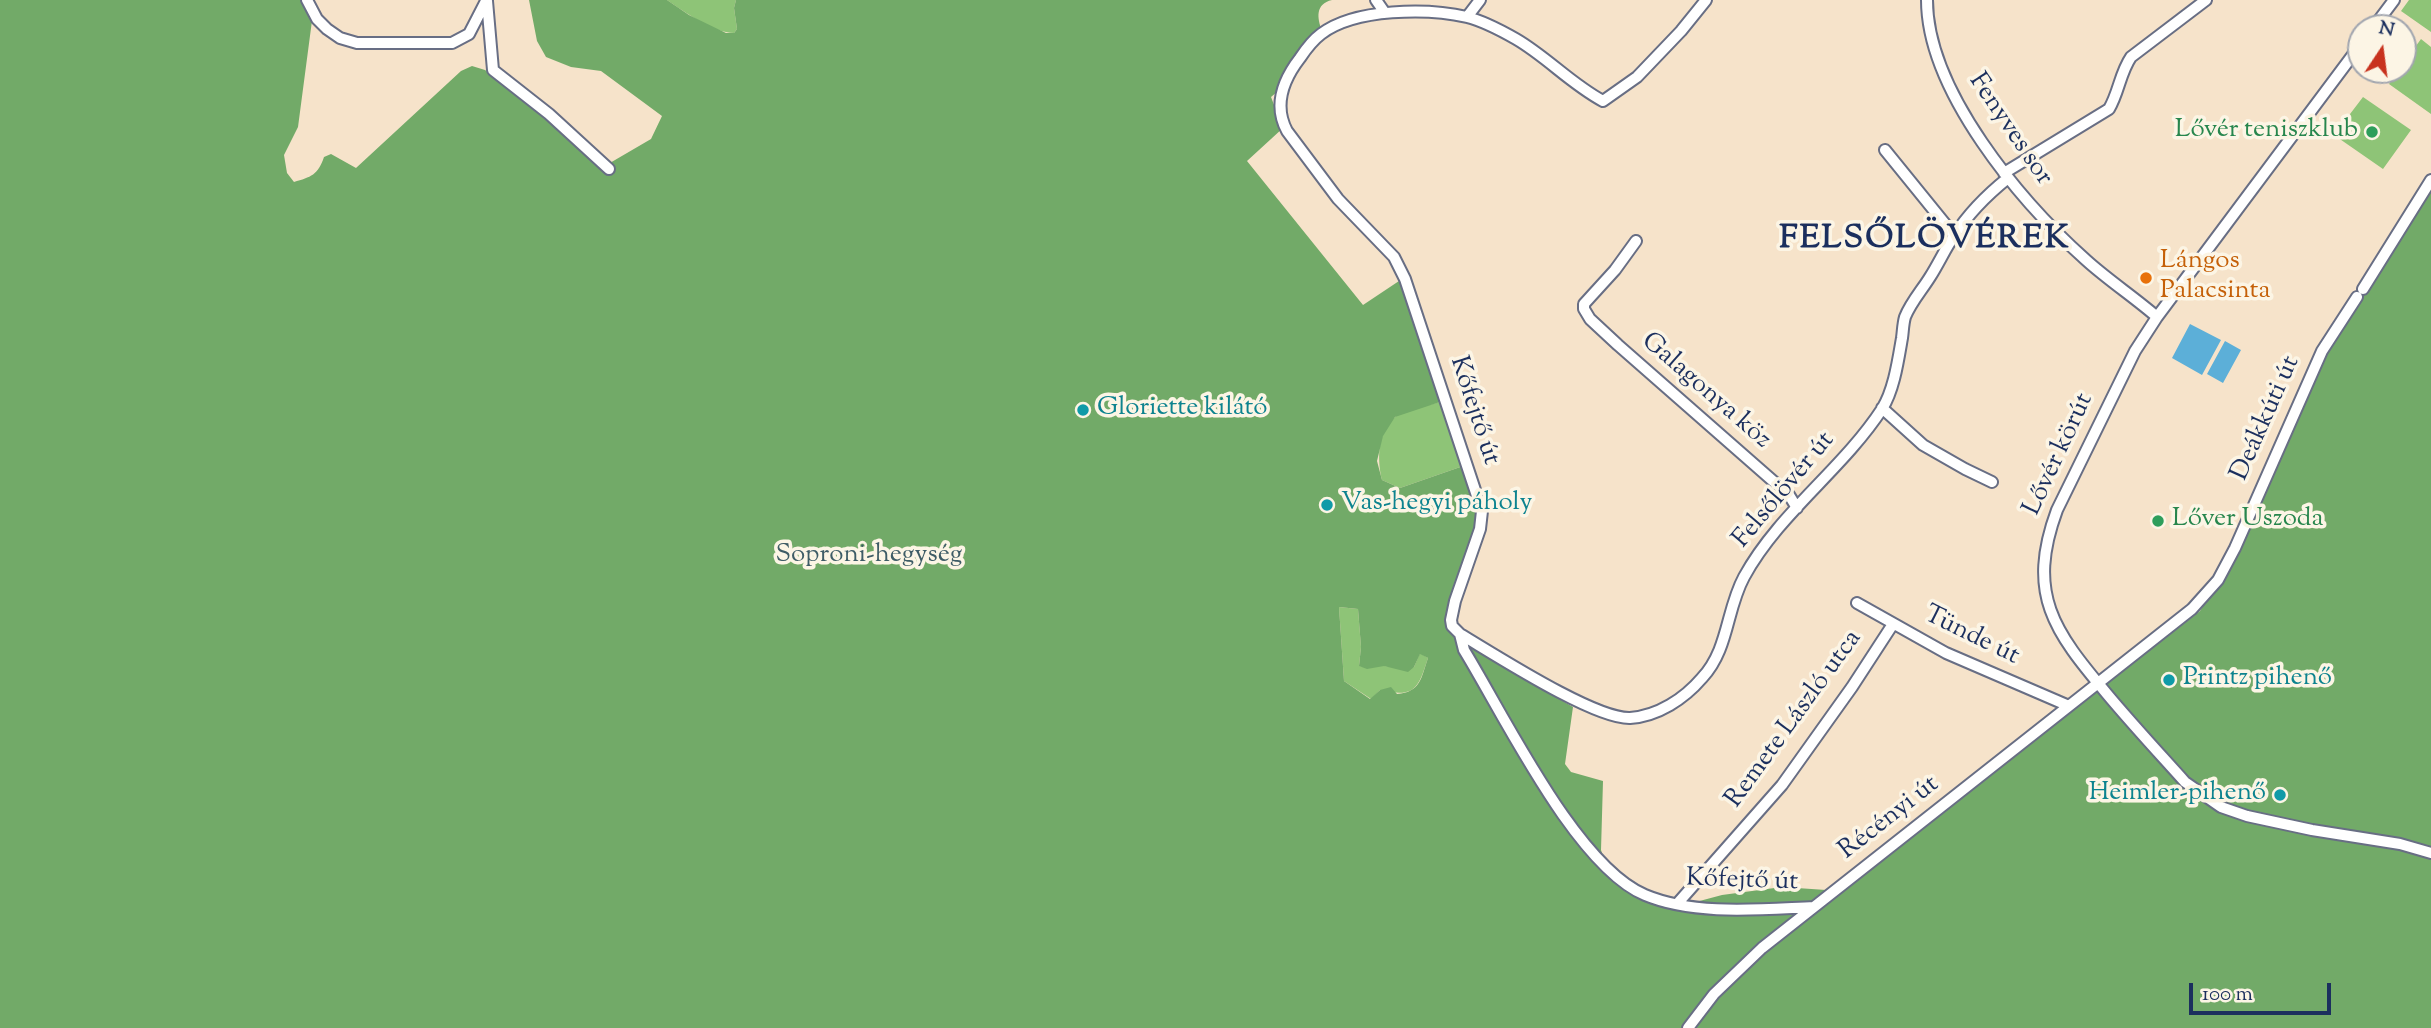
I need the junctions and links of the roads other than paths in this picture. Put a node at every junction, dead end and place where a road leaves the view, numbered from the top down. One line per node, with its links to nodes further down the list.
1 (307, 0): 2 (street)
2 (487, 0): 12 (street)
3 (1376, 0): 8 (street)
4 (1480, 0): 9 (street)
5 (1706, 0): 9 (street, Kőfejtő út)
6 (1927, 0): 13 (street, Fenyves sor)
7 (2206, 0): 13 (street, Felsőlövér út)
8 (1385, 13): 9 (street, Kőfejtő út); 23 (street, Kőfejtő út)
9 (1467, 17)
10 (2347, 63): 17 (street, Lővér körút)
11 (1885, 150): 15 (street)
12 (609, 169)
13 (2006, 176): 15 (street, Felsőlövér út); 17 (street, Fenyves sor)
14 (2431, 180): 24 (street, Deákkúti út)
15 (1954, 235): 18 (street, Felsőlövér út)
16 (1636, 241): 20 (street, Galagonya köz)
17 (2157, 317): 24 (street, Lővér körút)
18 (1882, 408): 19 (street); 20 (street, Felsőlövér út)
19 (1992, 482)
20 (1797, 508): 23 (street, Felsőlövér út)
21 (1857, 603): 22 (street, Tünde út)
22 (1893, 624): 25 (street, Tünde út); 27 (street, Remete László utca)
23 (1460, 634): 27 (street, Kőfejtő út)
24 (2101, 680): 25 (street, Récényi út); 26 (street, Lővér körút)
25 (2069, 706): 28 (street, Récényi út)
26 (2431, 853)
27 (1677, 904): 28 (street, Kőfejtő út)
28 (1814, 907): 29 (street, Récényi út)
29 (1688, 1028)

